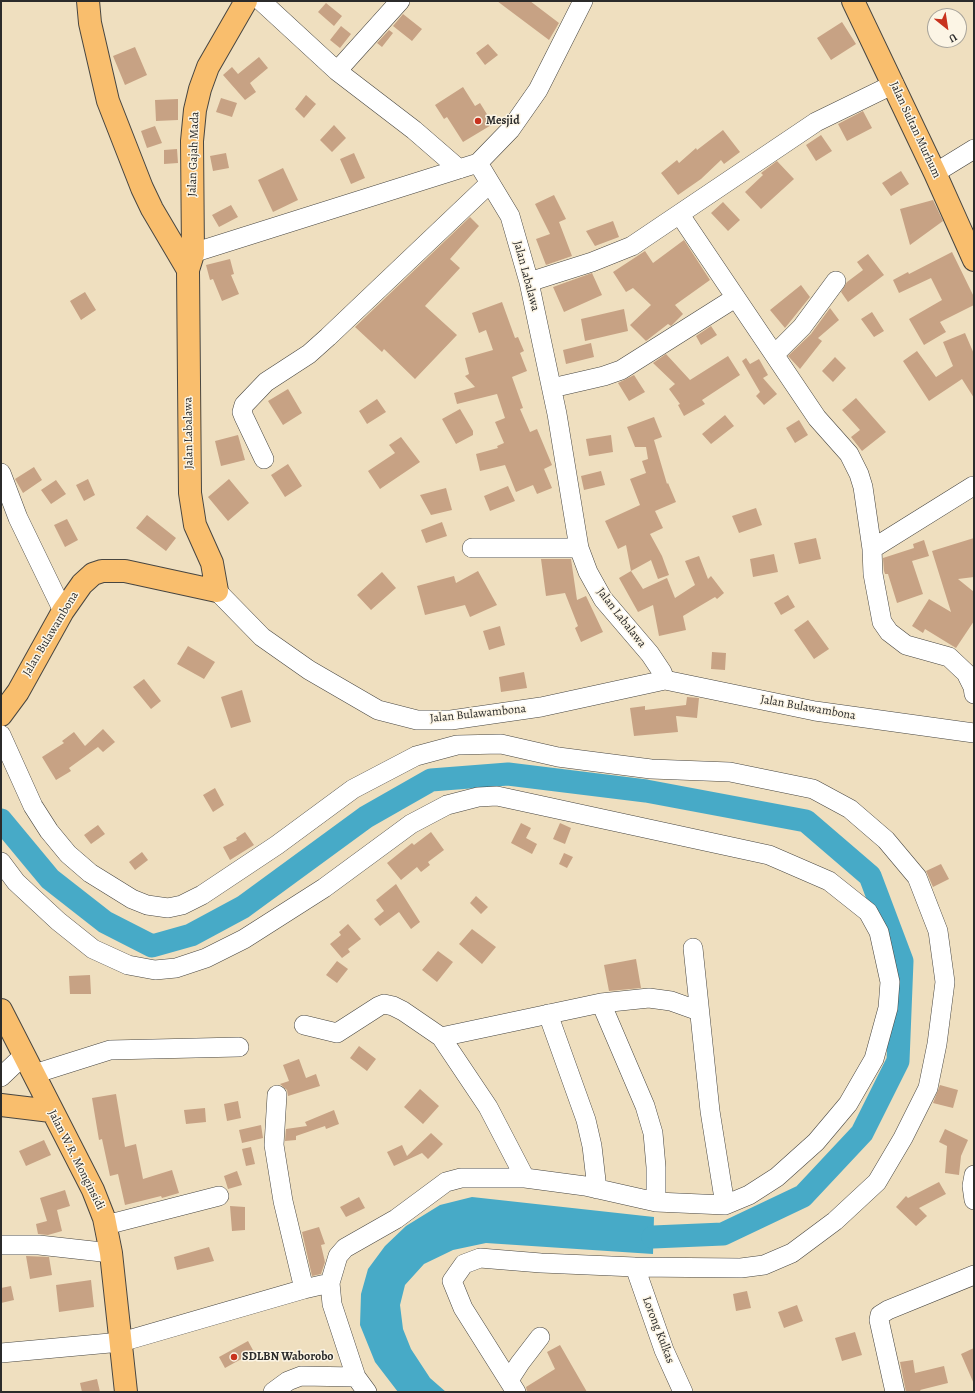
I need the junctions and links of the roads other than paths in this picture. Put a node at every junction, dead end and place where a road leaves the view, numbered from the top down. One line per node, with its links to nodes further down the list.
1 (88, 1): 15 (main road)
2 (246, 1): 15 (main road, Jalan Gajah Mada)
3 (262, 1): 7 (street)
4 (400, 1): 7 (street)
5 (583, 1): 10 (street)
6 (853, 1): 8 (main road, Jalan Sultan Murhum)
7 (337, 71): 11 (street)
8 (894, 84): 12 (main road, Jalan Sultan Murhum); 14 (street)
9 (974, 149): 12 (street)
10 (478, 163): 11 (street); 13 (street, Jalan Labalawa)
11 (459, 169): 15 (street)
12 (936, 173): 16 (main road, Jalan Sultan Murhum)
13 (490, 183): 18 (street, Jalan Labalawa); 22 (street)
14 (680, 215): 18 (street); 19 (street)
15 (187, 260): 28 (main road, Jalan Labalawa)
16 (974, 260)
17 (836, 281): 20 (street)
18 (529, 282): 21 (street, Jalan Labalawa)
19 (735, 298): 20 (street); 21 (street)
20 (775, 354): 27 (street)
21 (552, 388): 26 (street, Jalan Labalawa)
22 (264, 459)
23 (1, 474): 29 (street)
24 (973, 486): 27 (street)
25 (472, 548): 26 (street)
26 (579, 548): 30 (street, Jalan Labalawa)
27 (872, 549): 31 (street)
28 (216, 591): 29 (main road, Jalan Bulawambona); 30 (street, Jalan Bulawambona)
29 (63, 611): 32 (main road, Jalan Bulawambona)
30 (665, 680): 33 (street, Jalan Bulawambona)
31 (974, 694)
32 (1, 715)
33 (974, 733)
34 (1, 735): 59 (street)
35 (1, 862): 55 (street)
36 (693, 948): 39 (street)
37 (601, 1003): 39 (street); 40 (street); 54 (street)
38 (1, 1010): 44 (main road, Jalan W.R. Monginsidi)
39 (699, 1011): 55 (street)
40 (548, 1014): 42 (street); 51 (street)
41 (304, 1025): 42 (street)
42 (441, 1037): 50 (street)
43 (239, 1047): 44 (street)
44 (29, 1065): 45 (street); 48 (main road, Jalan W.R. Monginsidi)
45 (1, 1077)
46 (277, 1095): 62 (street)
47 (1, 1105): 48 (main road)
48 (51, 1111): 56 (main road, Jalan W.R. Monginsidi)
49 (974, 1175): 53 (street)
50 (525, 1178): 51 (street); 61 (street)
51 (597, 1189): 54 (street)
52 (219, 1196): 56 (street)
53 (974, 1200)
54 (656, 1202): 55 (street)
55 (725, 1205)
56 (106, 1225): 58 (main road, Jalan W.R. Monginsidi)
57 (1, 1245): 58 (street)
58 (111, 1253): 64 (main road, Jalan W.R. Monginsidi)
59 (635, 1267): 67 (street); 71 (street, Lorong Kulkas)
60 (974, 1275): 72 (street)
61 (330, 1283): 62 (street); 66 (street)
62 (304, 1289): 64 (street)
63 (540, 1337): 67 (street)
64 (121, 1342): 65 (street); 68 (main road, Jalan W.R. Monginsidi)
65 (1, 1353)
66 (356, 1377): 69 (street); 70 (street)
67 (512, 1386)
68 (126, 1392)
69 (273, 1392)
70 (367, 1392)
71 (683, 1392)
72 (894, 1392)

